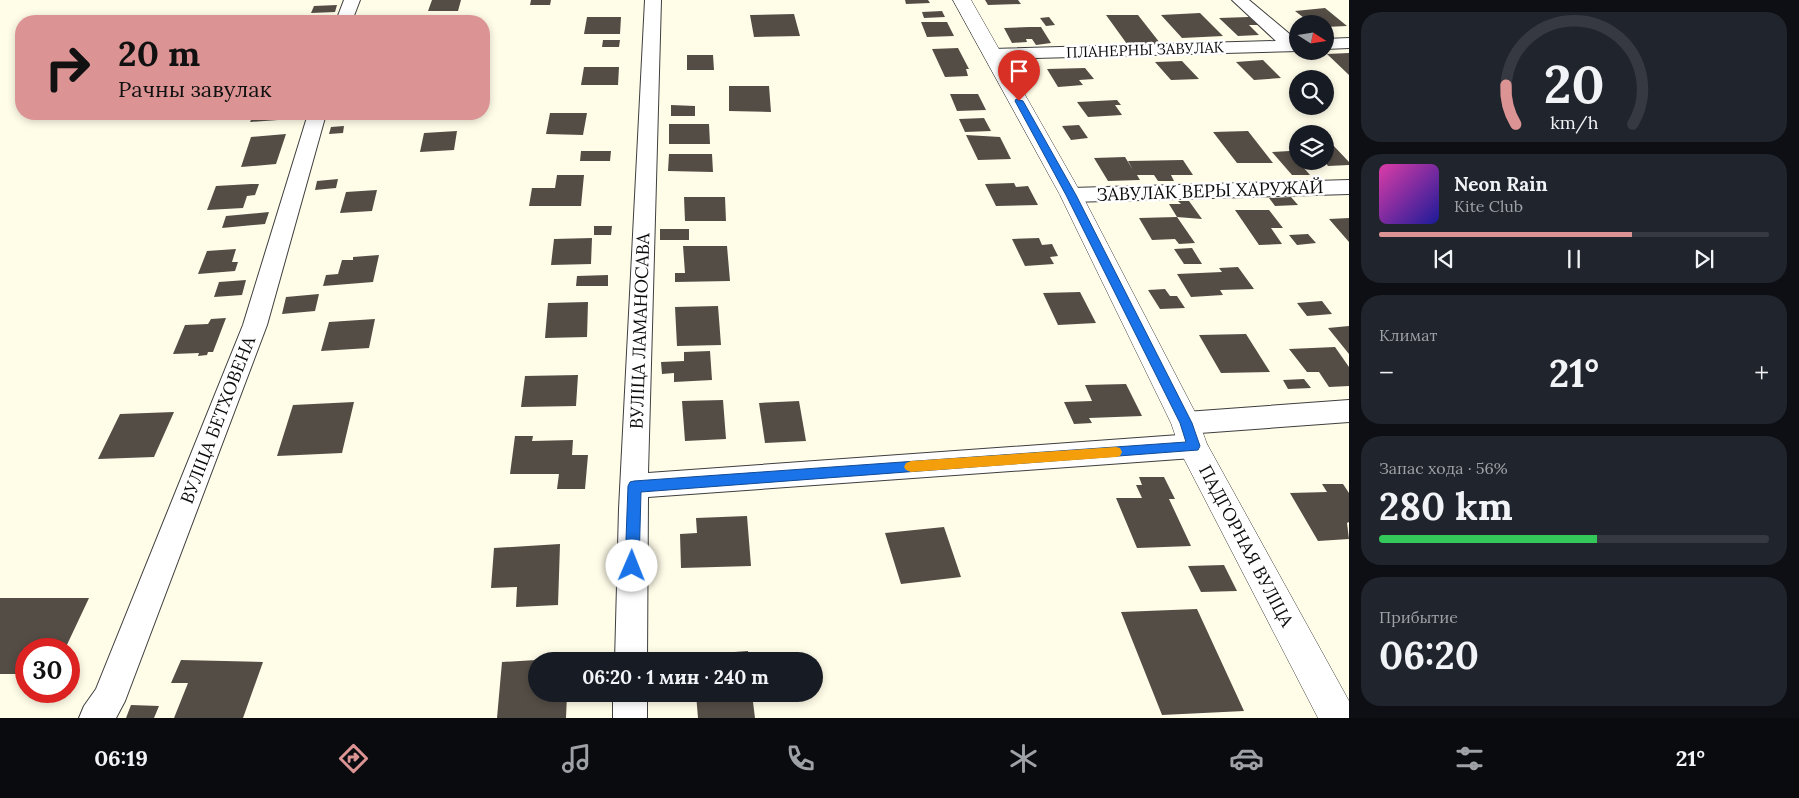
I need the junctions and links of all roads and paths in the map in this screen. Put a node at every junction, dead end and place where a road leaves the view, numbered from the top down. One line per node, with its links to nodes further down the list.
1 (352, 0): 5 (street)
2 (653, 0): 16 (street, ВУЛІЦА ЛАМАНОСАВА)
3 (962, 0): 10 (street, ПАДГОРНАЯ ВУЛІЦА)
4 (1240, 0): 6 (street)
5 (346, 15)
6 (1289, 42)
7 (1349, 43): 8 (street)
8 (1334, 44)
9 (1289, 46): 10 (street, ПЛАНЕРНЫ ЗАВУЛАК)
10 (993, 54): 13 (street, ПАДГОРНАЯ ВУЛІЦА)
11 (315, 120): 19 (street, ВУЛІЦА БЕТХОВЕНА)
12 (1349, 187): 13 (street, ЗАВУЛАК ВЕРЫ ХАРУЖАЙ)
13 (1071, 195): 15 (street, ПАДГОРНАЯ ВУЛІЦА)
14 (1349, 411): 15 (street)
15 (1190, 434): 16 (street); 21 (street, ПАДГОРНАЯ ВУЛІЦА)
16 (634, 486): 17 (street, ВУЛІЦА ЛАМАНОСАВА)
17 (631, 652)
18 (630, 702): 20 (street)
19 (96, 718)
20 (630, 718)
21 (1338, 718)

